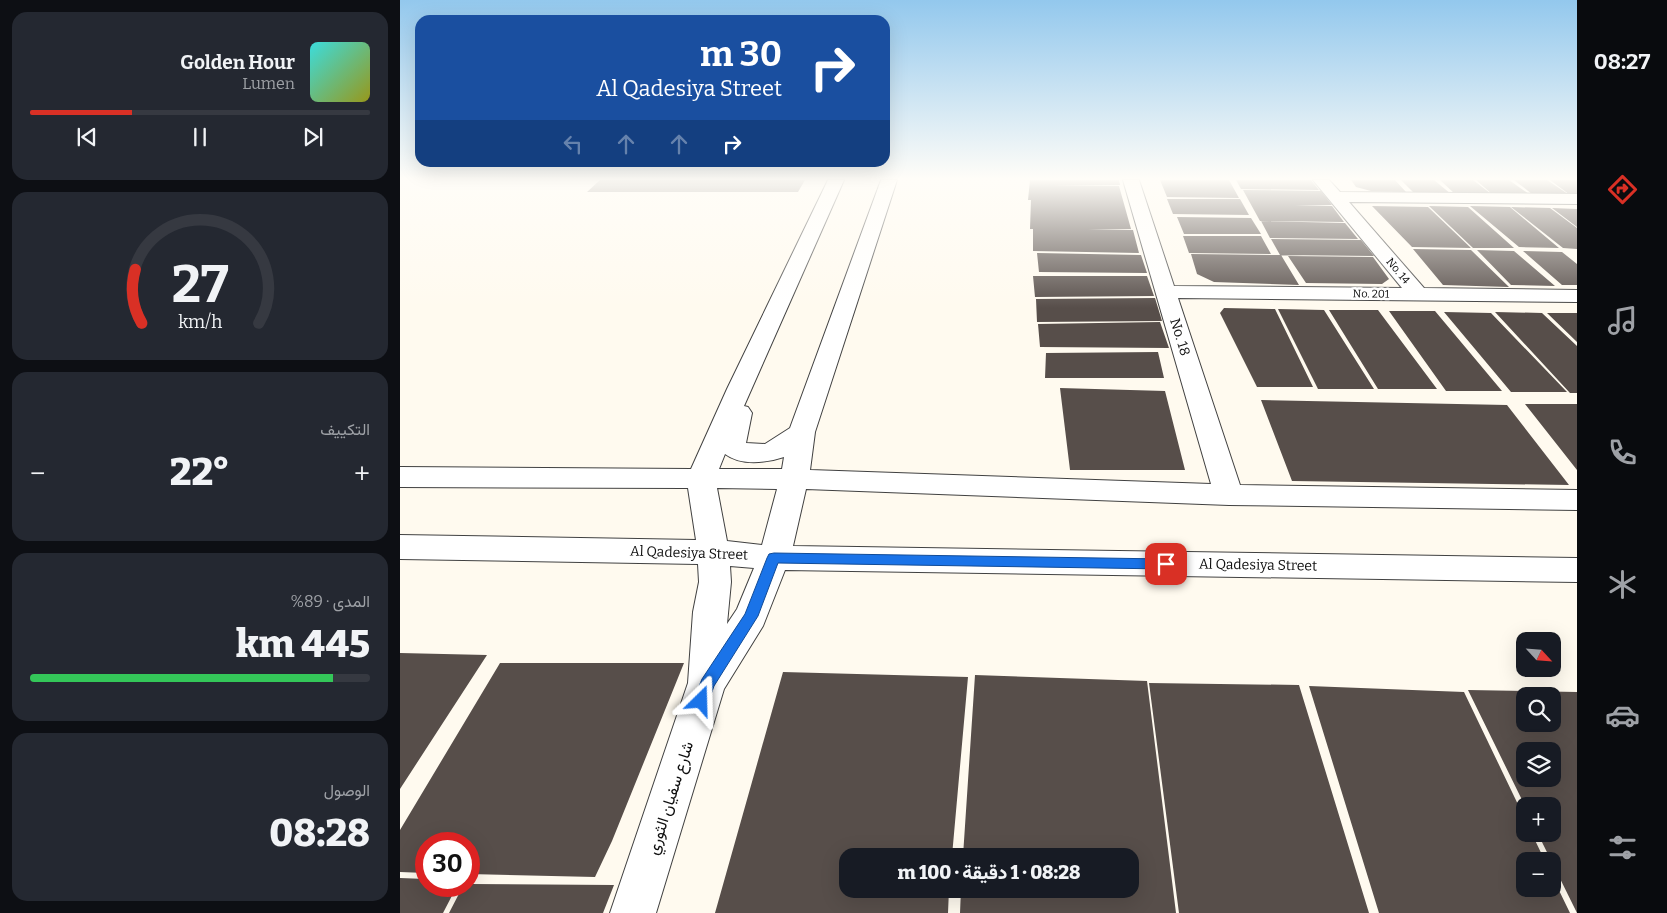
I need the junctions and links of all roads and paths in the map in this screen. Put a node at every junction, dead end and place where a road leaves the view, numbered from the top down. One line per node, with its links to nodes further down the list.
1 (816, 223): 8 (street)
2 (874, 223): 9 (street, شارع سفيان الثوري)
3 (1144, 223): 5 (street, No. 18)
4 (1357, 223): 6 (street, No. 14)
5 (1166, 292): 6 (street, No. 201); 13 (street, No. 18)
6 (1418, 294): 7 (street, No. 201)
7 (1577, 296)
8 (739, 389): 9 (street); 11 (street)
9 (802, 432): 12 (street, شارع سفيان الثوري)
10 (400, 477): 11 (street)
11 (701, 478): 12 (street); 16 (street, شارع سفيان الثوري)
12 (794, 479): 13 (street); 17 (street, شارع سفيان الثوري)
13 (1230, 495): 14 (street)
14 (1577, 500)
15 (400, 547): 16 (street, Al Qadesiya Street)
16 (713, 552): 17 (street, Al Qadesiya Street); 19 (street, شارع سفيان الثوري)
17 (774, 558): 18 (street, Al Qadesiya Street); 19 (street, شارع سفيان الثوري)
18 (1577, 570)
19 (707, 684): 20 (street, شارع سفيان الثوري)
20 (633, 913)

